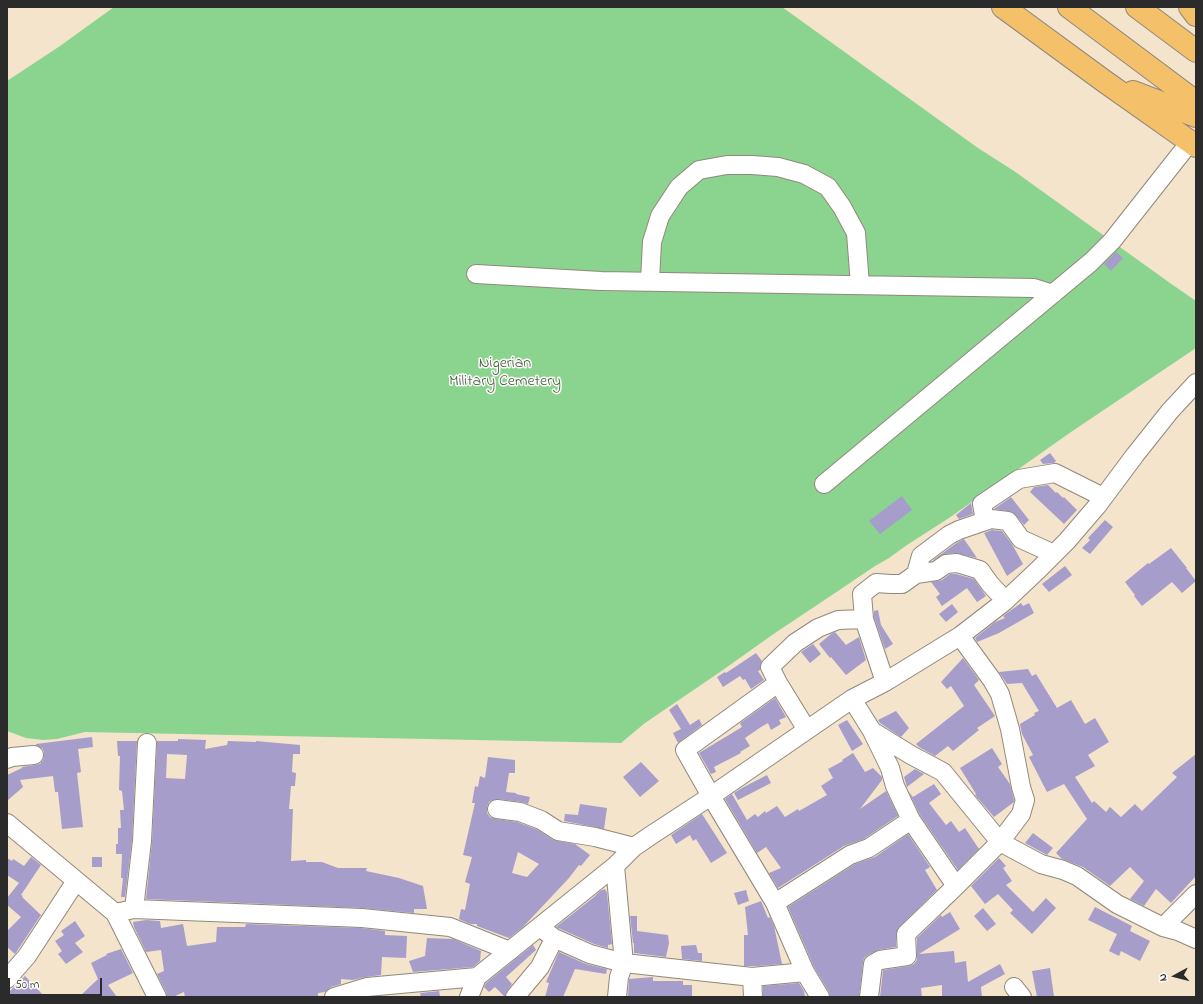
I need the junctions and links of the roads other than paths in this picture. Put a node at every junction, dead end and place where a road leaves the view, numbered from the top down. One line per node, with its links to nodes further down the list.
1 (1003, 7): 7 (highway)
2 (1069, 7): 8 (highway)
3 (1137, 7): 6 (highway)
4 (1190, 7): 5 (highway)
5 (1196, 15)
6 (1196, 51)
7 (1104, 81): 9 (highway); 10 (highway)
8 (1196, 102)
9 (1196, 116)
10 (1193, 144): 14 (street)
11 (476, 274): 12 (street)
12 (650, 281): 13 (street); 13 (street)
13 (860, 285): 14 (street)
14 (1053, 294): 16 (street)
15 (1196, 383): 17 (street)
16 (824, 484)
17 (1103, 497): 18 (street); 19 (street)
18 (985, 521): 19 (street); 20 (street)
19 (1054, 554): 21 (street)
20 (916, 574): 21 (street); 22 (street)
21 (1005, 600): 23 (street)
22 (864, 620): 24 (street); 25 (street)
23 (960, 636): 24 (street); 36 (street)
24 (885, 682): 26 (street)
25 (778, 683): 27 (street); 32 (street)
26 (852, 699): 27 (street); 28 (street)
27 (807, 730): 32 (street)
28 (872, 731): 34 (street); 36 (street)
29 (147, 743): 43 (street)
30 (34, 755): 31 (street)
31 (7, 759)
32 (711, 796): 37 (street); 42 (street)
33 (497, 808): 37 (street)
34 (911, 820): 40 (street); 42 (street)
35 (7, 823): 39 (street)
36 (1000, 842): 40 (street); 46 (street)
37 (634, 848): 38 (street)
38 (615, 866): 45 (street); 50 (street)
39 (76, 881): 44 (street); 54 (street)
40 (956, 886): 62 (street)
41 (1196, 894): 46 (street)
42 (775, 903): 51 (street)
43 (134, 909): 44 (street); 49 (street)
44 (115, 913): 56 (street)
45 (539, 927): 47 (street); 49 (street)
46 (1163, 927): 48 (street)
47 (554, 938): 50 (street); 58 (street)
48 (1196, 939)
49 (510, 951): 52 (street)
50 (624, 964): 53 (street); 59 (street)
51 (805, 972): 53 (street); 61 (street)
52 (477, 977): 55 (street); 57 (street)
53 (752, 977): 60 (street)
54 (7, 979)
55 (340, 996)
56 (157, 997)
57 (469, 997)
58 (515, 997)
59 (617, 997)
60 (753, 997)
61 (820, 997)
62 (868, 997)

